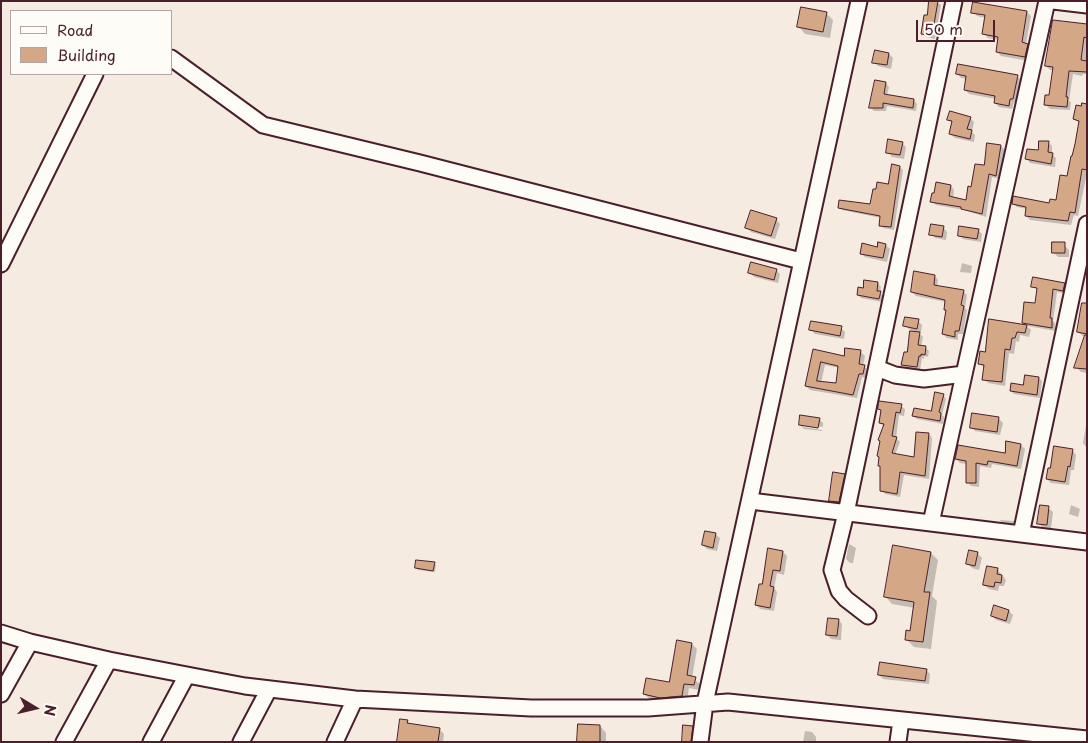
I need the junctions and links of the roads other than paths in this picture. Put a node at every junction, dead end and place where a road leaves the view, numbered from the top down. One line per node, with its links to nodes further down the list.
1 (859, 1): 9 (street)
2 (954, 1): 11 (street)
3 (1047, 1): 12 (street)
4 (1053, 1): 5 (street)
5 (1087, 5)
6 (172, 59): 9 (street)
7 (96, 75): 10 (street)
8 (1087, 224): 16 (street)
9 (801, 261): 13 (street)
10 (1, 264)
11 (877, 368): 12 (street); 14 (street)
12 (964, 374): 15 (street)
13 (750, 501): 14 (street); 26 (street)
14 (846, 513): 15 (street); 18 (street)
15 (931, 523): 16 (street)
16 (1021, 534): 17 (street)
17 (1087, 542)
18 (868, 616)
19 (1, 633): 20 (street)
20 (30, 642): 21 (street); 24 (street)
21 (109, 660): 22 (street); 29 (street)
22 (187, 675): 23 (street); 30 (street)
23 (269, 689): 25 (street); 31 (street)
24 (1, 694)
25 (355, 699): 26 (street); 32 (street)
26 (705, 703): 27 (street); 33 (street)
27 (901, 720): 28 (street); 34 (street)
28 (1087, 739)
29 (64, 742)
30 (152, 742)
31 (241, 742)
32 (335, 742)
33 (700, 742)
34 (898, 742)

